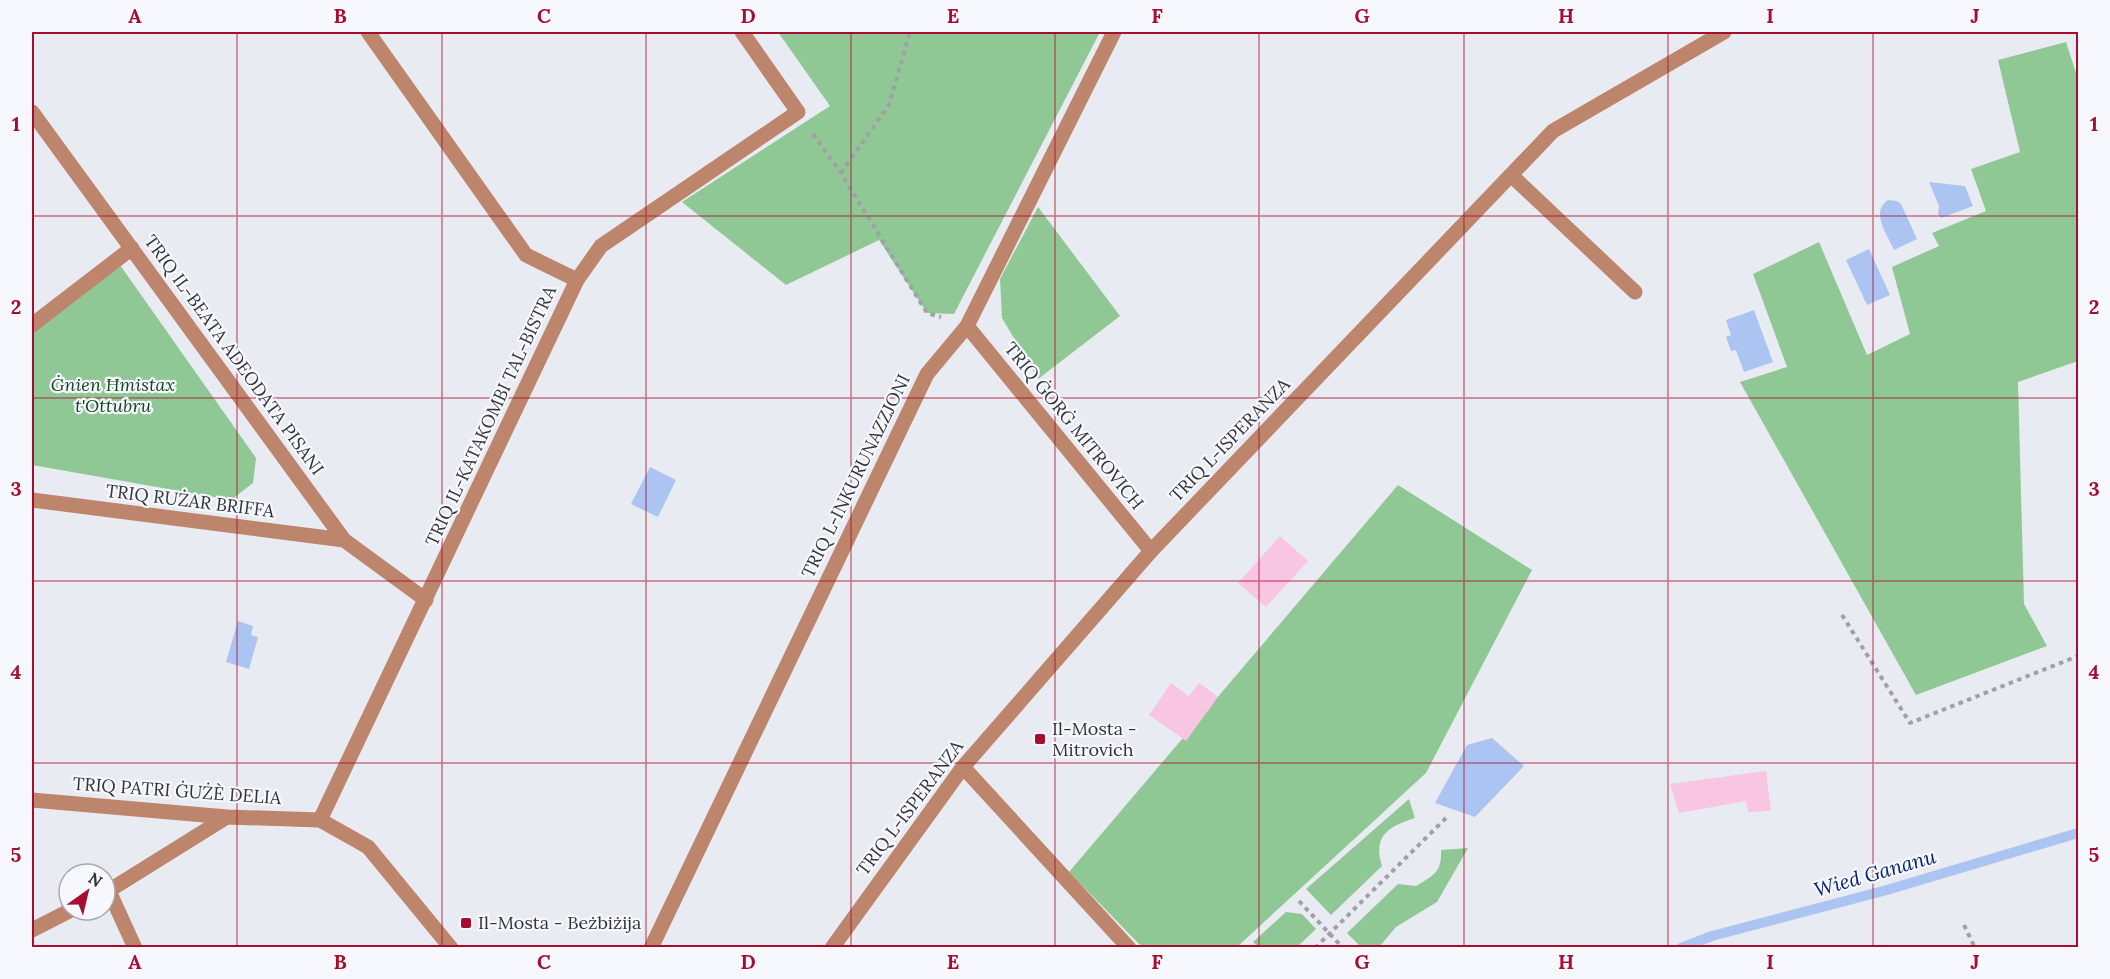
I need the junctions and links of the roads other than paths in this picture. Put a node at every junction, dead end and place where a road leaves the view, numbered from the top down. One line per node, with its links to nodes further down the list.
1 (368, 32): 8 (street)
2 (742, 32): 8 (street, TRIQ IL-KATAKOMBI TAL-BISTRA)
3 (1114, 32): 11 (street, TRIQ L-INKURUNAZZJONI)
4 (1724, 32): 6 (street, TRIQ L-ISPERANZA)
5 (32, 112): 7 (street, TRIQ IL-BEATA ADEODATA PISANI)
6 (1511, 175): 9 (street); 14 (street, TRIQ L-ISPERANZA)
7 (132, 248): 10 (street); 13 (street, TRIQ IL-BEATA ADEODATA PISANI)
8 (577, 280): 15 (street, TRIQ IL-KATAKOMBI TAL-BISTRA)
9 (1635, 292)
10 (32, 325)
11 (967, 326): 14 (street, TRIQ ĠORĠ MITROVICH); 26 (street, TRIQ L-INKURUNAZZJONI)
12 (32, 500): 13 (street, TRIQ RUŻAR BRIFFA)
13 (344, 540): 15 (street, TRIQ IL-BEATA ADEODATA PISANI)
14 (1151, 551): 16 (street, TRIQ L-ISPERANZA)
15 (426, 600): 19 (street, TRIQ IL-KATAKOMBI TAL-BISTRA)
16 (963, 767): 27 (street, TRIQ L-ISPERANZA); 28 (street)
17 (32, 800): 18 (street, TRIQ PATRI ĠUŻÈ DELIA)
18 (227, 817): 19 (street, TRIQ PATRI ĠUŻÈ DELIA); 20 (street)
19 (320, 820): 25 (street)
20 (117, 886)
21 (117, 912): 24 (street)
22 (57, 917): 23 (street)
23 (32, 930)
24 (135, 948)
25 (451, 948)
26 (651, 948)
27 (832, 948)
28 (1129, 948)

